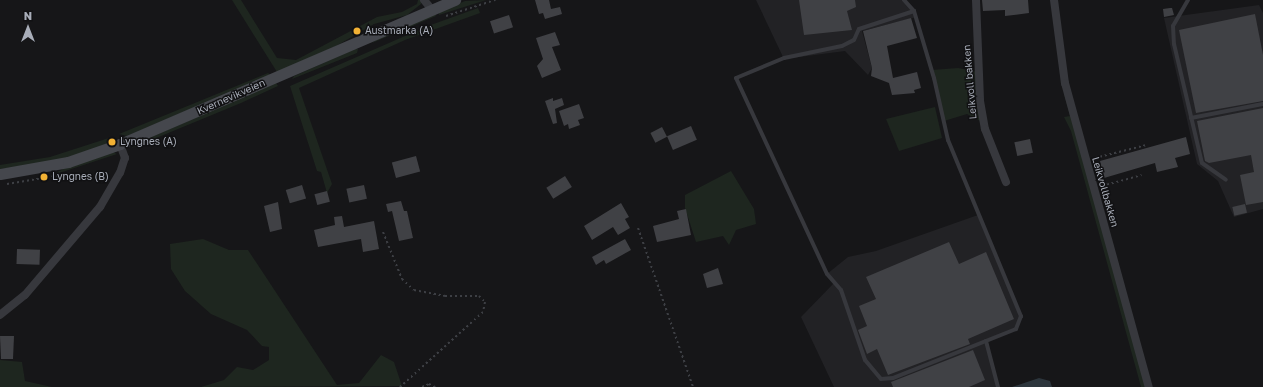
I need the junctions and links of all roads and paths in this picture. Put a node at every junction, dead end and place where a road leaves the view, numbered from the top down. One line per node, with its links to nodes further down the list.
1 (424, 0): 7 (street)
2 (455, 0): 7 (main road, Kvernevikveien)
3 (904, 0): 8 (lane)
4 (976, 0): 17 (street, Leikvoll bakken)
5 (1054, 0): 13 (street, Leikvollbakken)
6 (1188, 0): 10 (lane)
7 (432, 10): 11 (main road, Kvernevikveien)
8 (914, 11): 22 (lane); 22 (lane)
9 (1263, 104): 10 (lane)
10 (1190, 118): 16 (lane)
11 (120, 144): 14 (main road, Kvernevikveien); 21 (street)
12 (1146, 145): 13 (path)
13 (1086, 160): 18 (street, Leikvollbakken)
14 (0, 174)
15 (1142, 175): 18 (path)
16 (1226, 180)
17 (1006, 182)
18 (1094, 188): 28 (street, Leikvollbakken)
19 (638, 228): 26 (path)
20 (383, 232): 23 (path)
21 (0, 315)
22 (986, 341): 27 (lane)
23 (400, 387)
24 (422, 387): 25 (path)
25 (435, 387)
26 (693, 387)
27 (998, 387)
28 (1149, 387)

